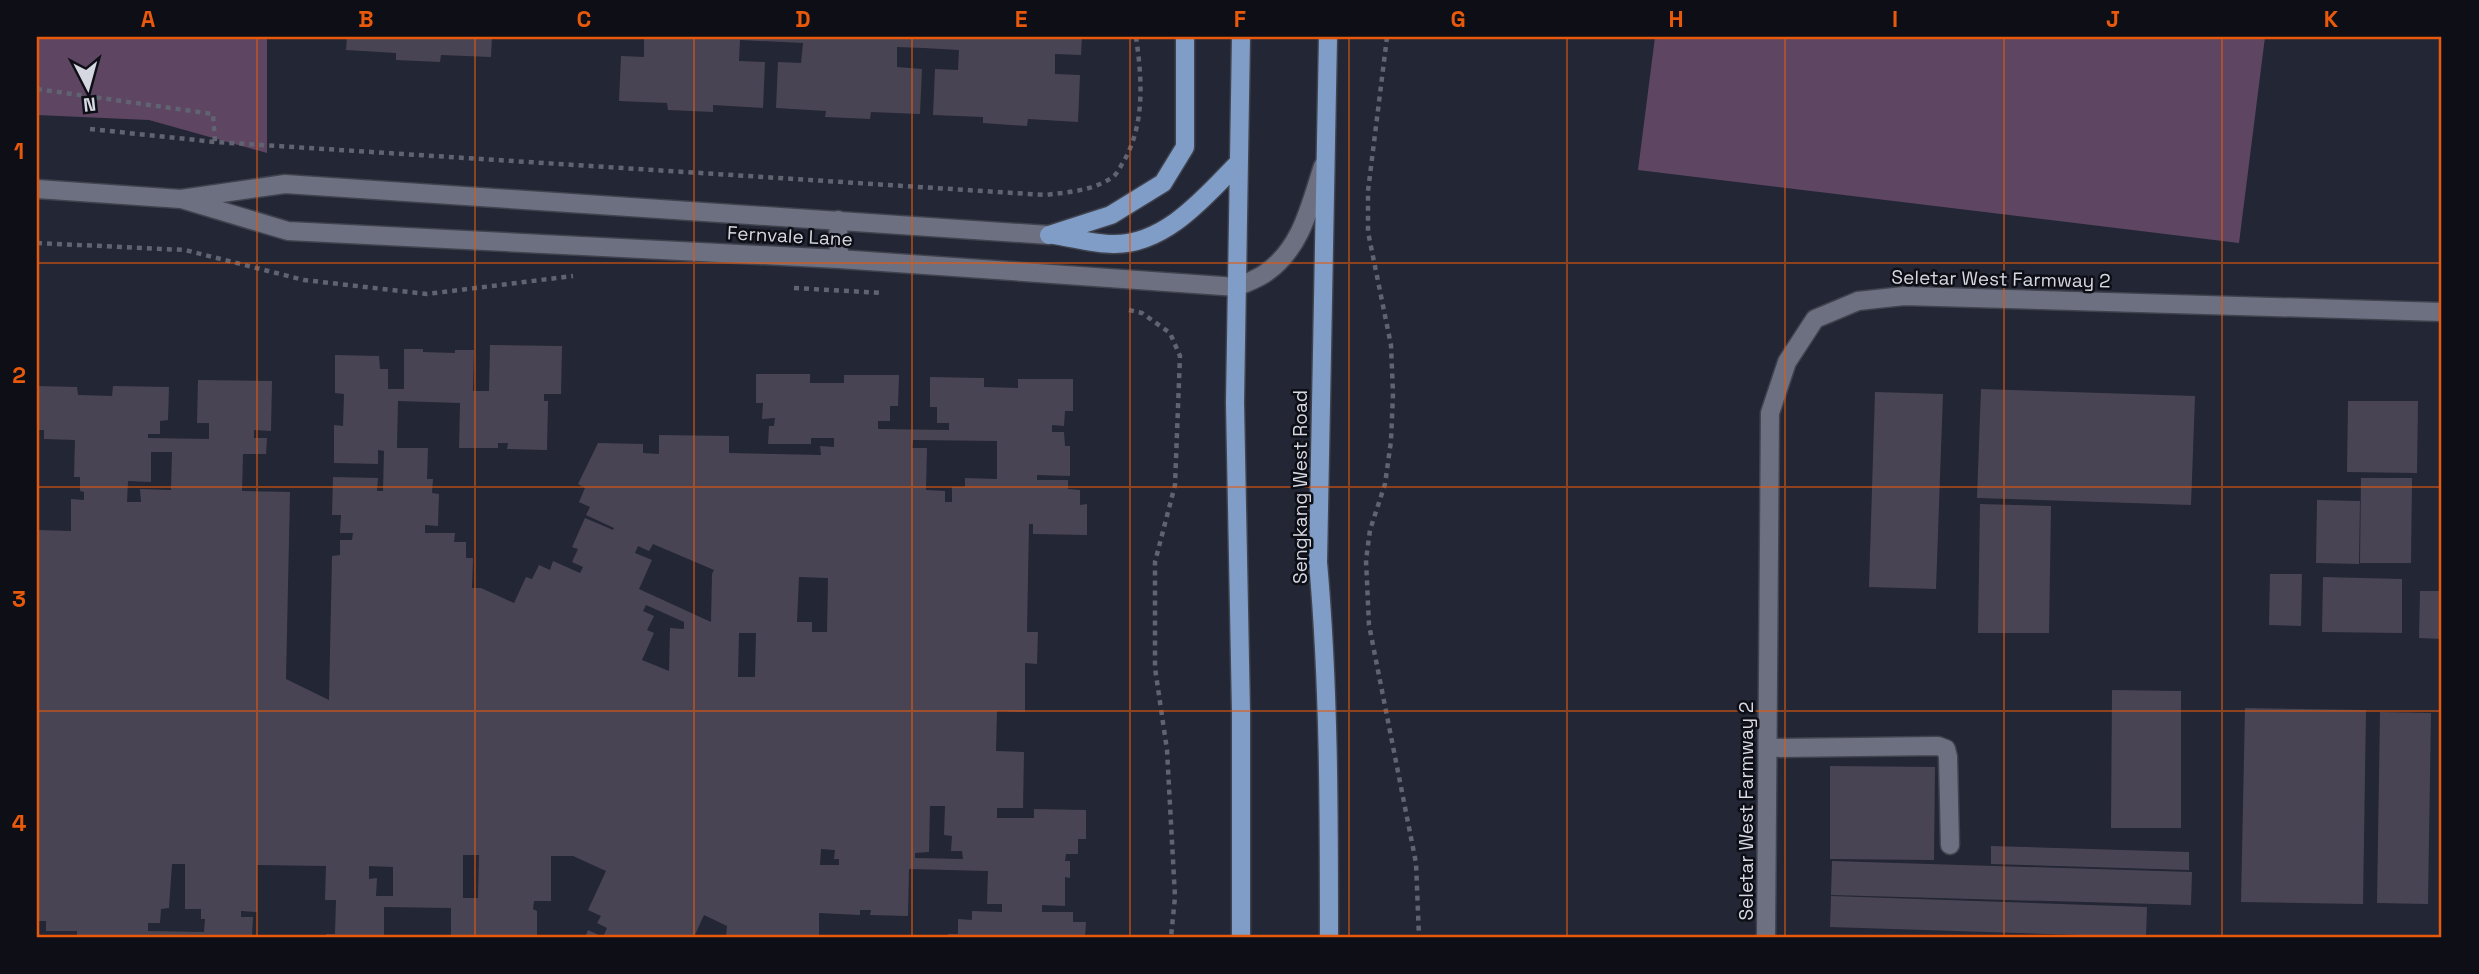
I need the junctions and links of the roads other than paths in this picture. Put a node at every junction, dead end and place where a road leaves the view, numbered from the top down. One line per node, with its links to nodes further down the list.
1 (1185, 37): 9 (main road)
2 (1241, 37): 5 (main road)
3 (1328, 37): 4 (main road, Sengkang West Road)
4 (1325, 159): 11 (street); 16 (main road, Sengkang West Road)
5 (1238, 163): 9 (main road); 11 (main road)
6 (37, 189): 7 (street, Fernvale Lane)
7 (181, 199): 8 (street, Fernvale Lane); 10 (street, Fernvale Lane)
8 (838, 220): 9 (street, Fernvale Lane); 10 (street)
9 (1049, 235)
10 (839, 259): 11 (street, Fernvale Lane)
11 (1237, 287): 15 (main road)
12 (2442, 312): 13 (street, Seletar West Farmway 2)
13 (1768, 748): 14 (street); 17 (street, Seletar West Farmway 2)
14 (1950, 845)
15 (1241, 937)
16 (1329, 937)
17 (1766, 937)

